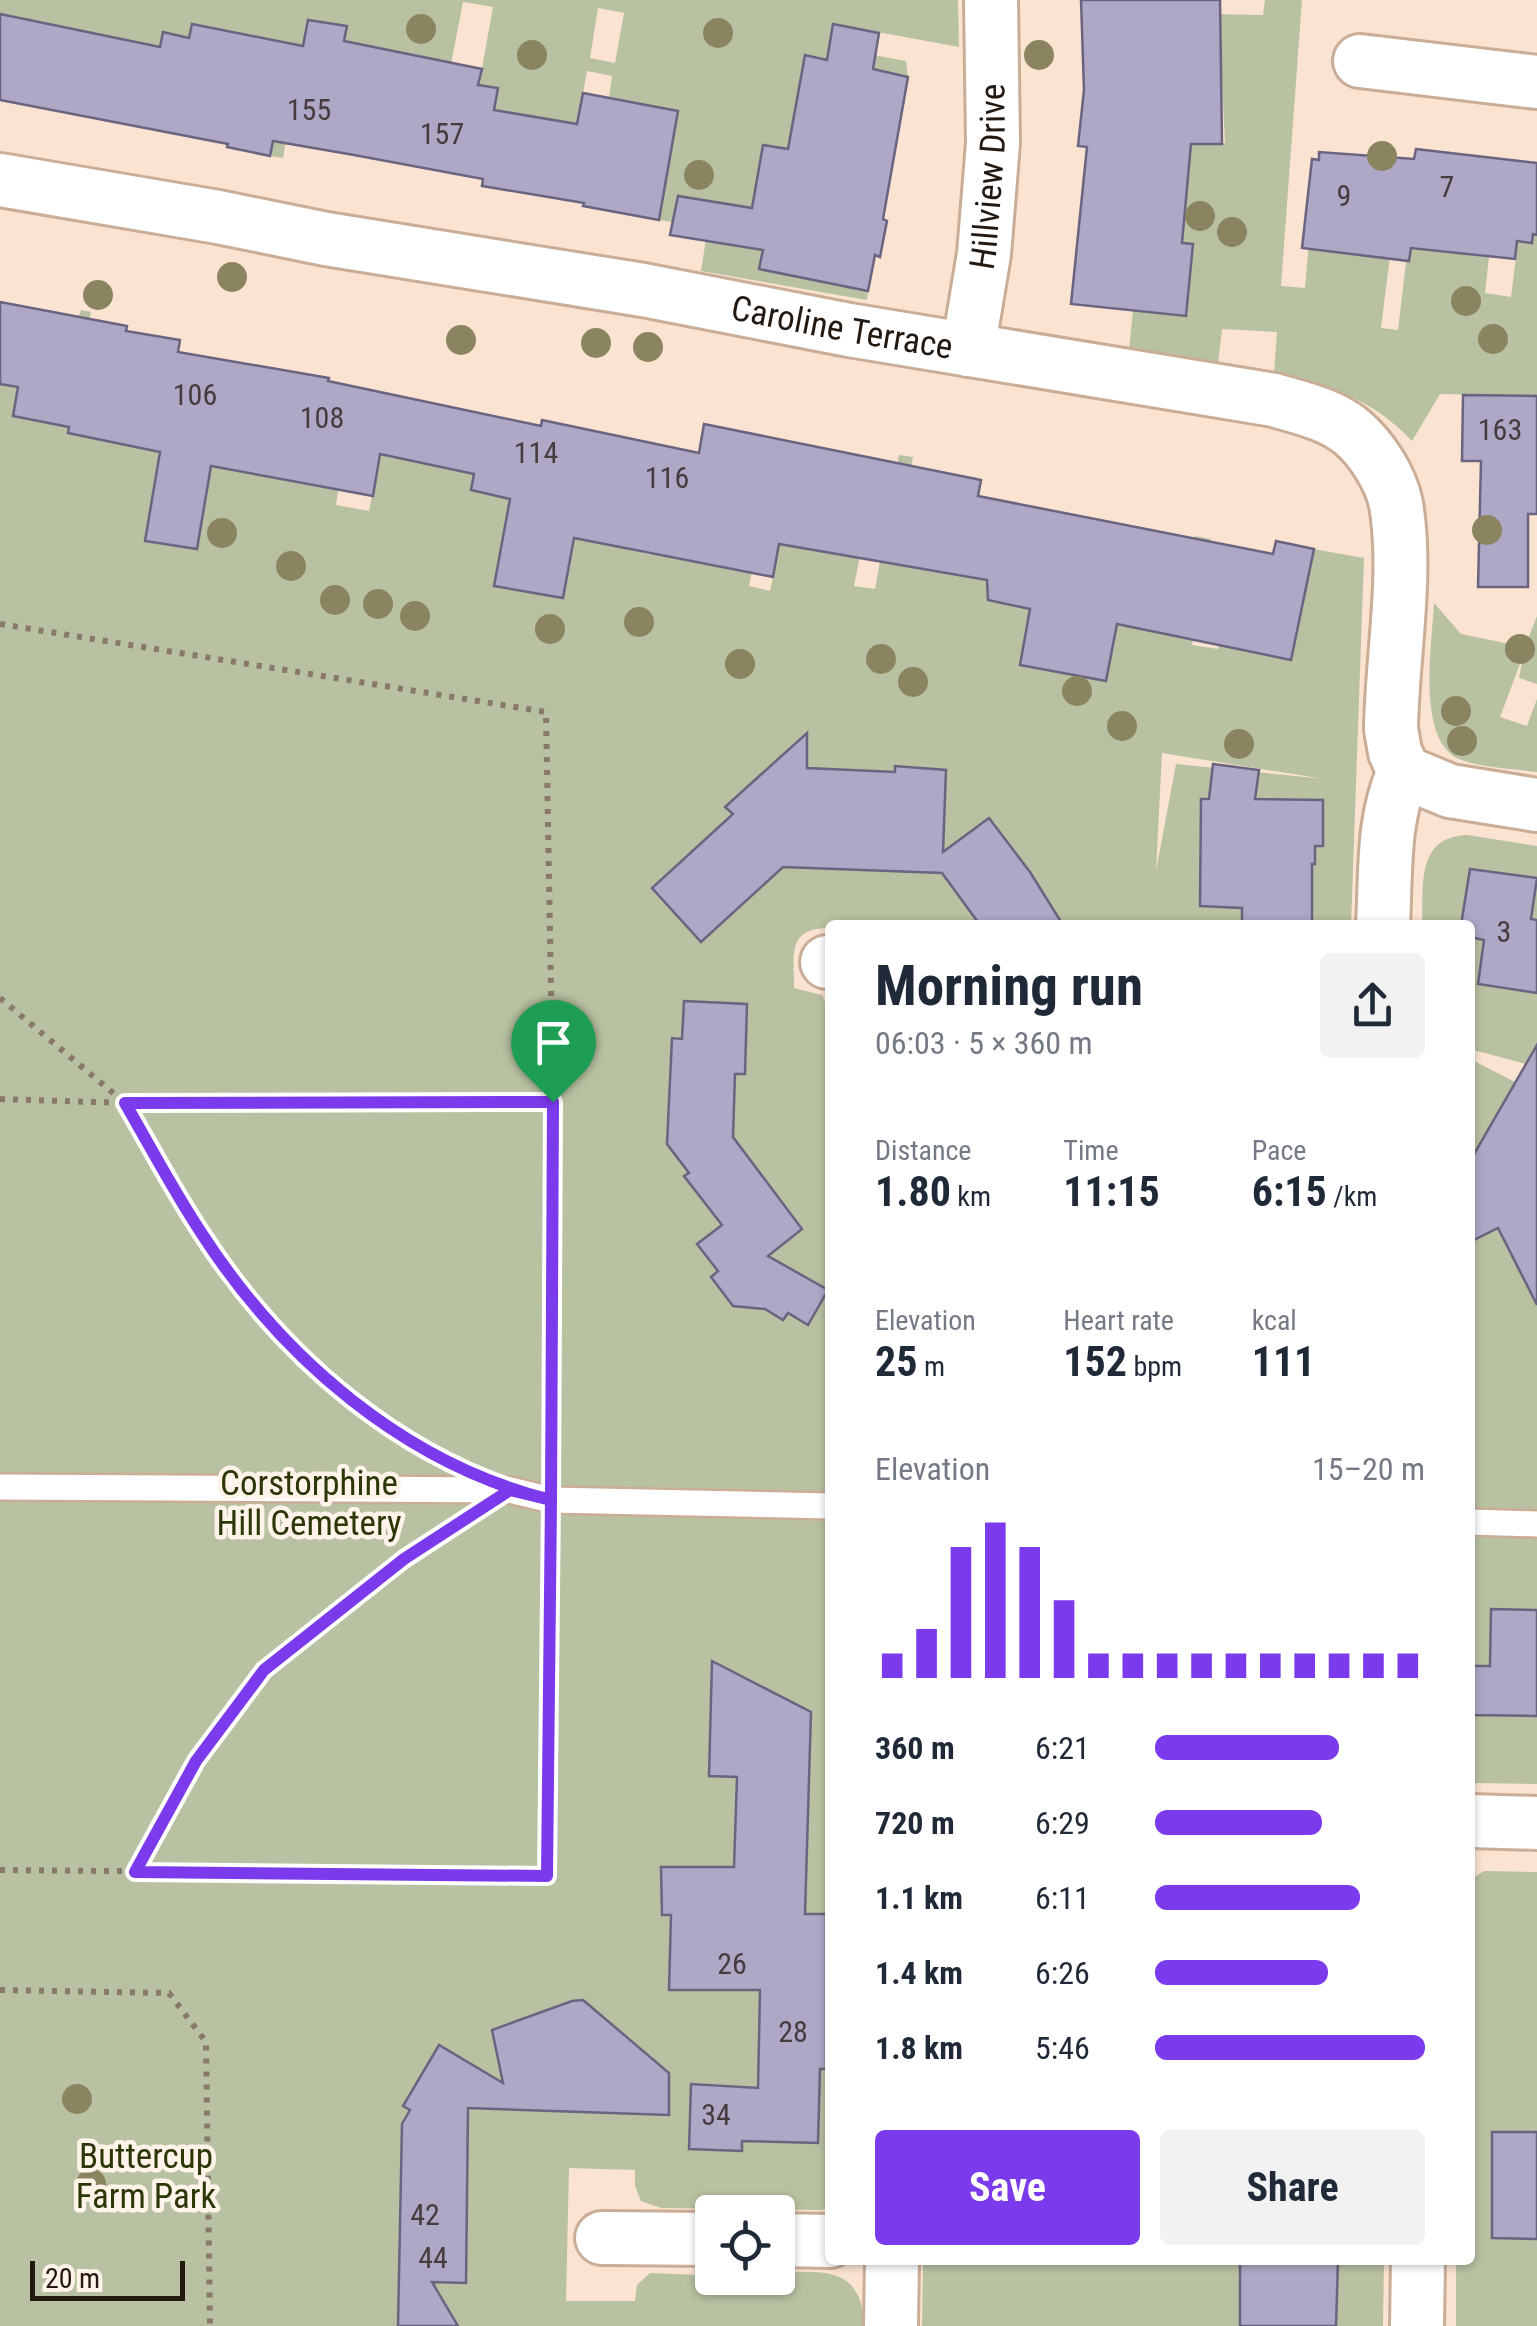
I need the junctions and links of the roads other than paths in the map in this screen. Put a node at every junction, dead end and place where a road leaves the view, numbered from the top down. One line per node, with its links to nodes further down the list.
1 (992, 0): 5 (street, Hillview Drive)
2 (1360, 61): 3 (street)
3 (1537, 82)
4 (0, 180): 5 (street, Caroline Terrace)
5 (968, 350): 6 (street, Caroline Terrace)
6 (1400, 762): 7 (street); 8 (street)
7 (1537, 805)
8 (1384, 920)
9 (0, 1486): 10 (lane)
10 (825, 1506)
11 (1475, 1522): 12 (lane)
12 (1537, 1524)
13 (1475, 1822): 14 (street)
14 (1537, 1823)
15 (602, 2235): 16 (street)
16 (695, 2239)
17 (795, 2240): 18 (street)
18 (825, 2241)
19 (892, 2265): 21 (street)
20 (1418, 2265): 22 (street)
21 (891, 2326)
22 (1417, 2326)

